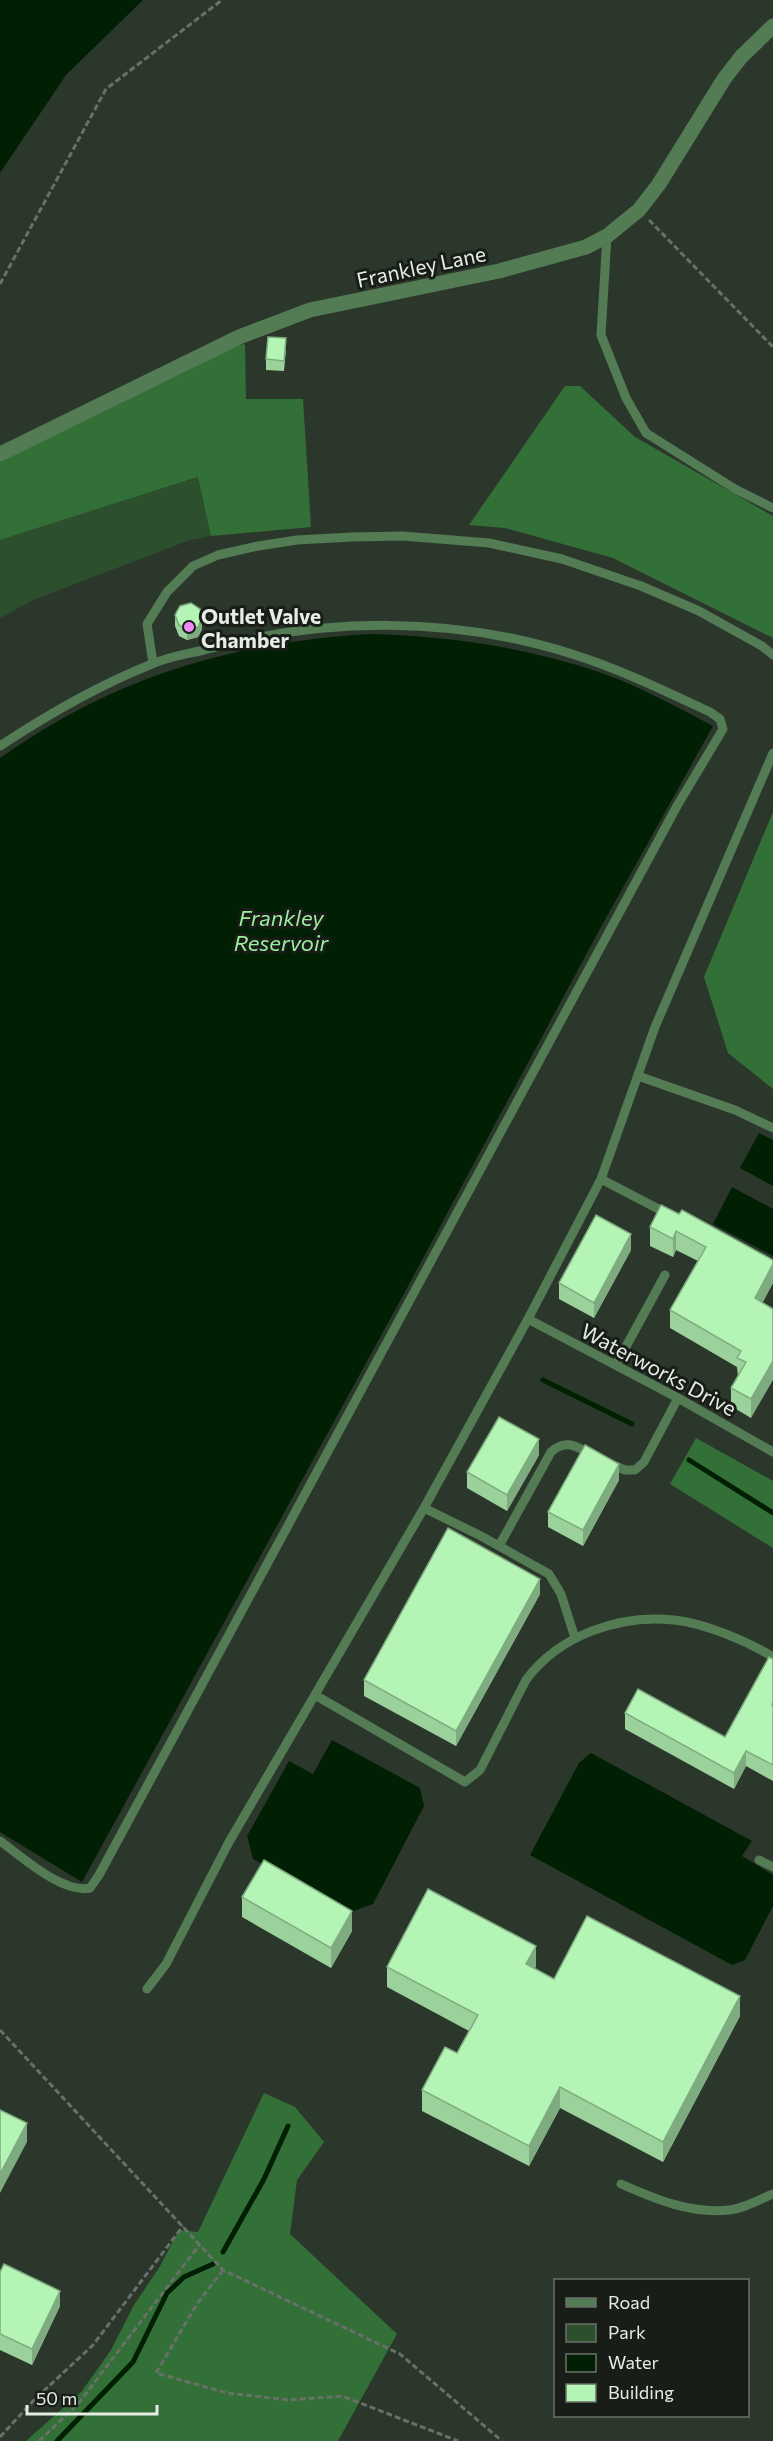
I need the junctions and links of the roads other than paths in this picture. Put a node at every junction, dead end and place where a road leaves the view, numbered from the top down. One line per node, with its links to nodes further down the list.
1 (773, 26): 2 (street, Frankley Lane)
2 (608, 236): 3 (street, Frankley Lane); 4 (lane)
3 (0, 453)
4 (773, 508)
5 (773, 656): 6 (lane)
6 (153, 663): 7 (lane); 23 (lane)
7 (0, 746)
8 (773, 753): 9 (lane)
9 (638, 1076): 10 (lane); 11 (lane)
10 (773, 1128)
11 (602, 1179): 12 (lane); 14 (lane)
12 (676, 1218)
13 (665, 1275): 15 (lane)
14 (528, 1319): 15 (lane, Waterworks Drive); 18 (lane)
15 (616, 1365): 16 (lane, Waterworks Drive)
16 (678, 1398): 17 (lane, Waterworks Drive); 19 (lane)
17 (773, 1452)
18 (424, 1508): 19 (lane); 22 (lane)
19 (499, 1546): 20 (lane)
20 (575, 1638): 21 (lane); 22 (lane)
21 (773, 1657)
22 (315, 1695): 26 (lane)
23 (0, 1841)
24 (759, 1860): 25 (lane)
25 (773, 1867)
26 (147, 1989)
27 (621, 2184): 28 (lane)
28 (773, 2194)

